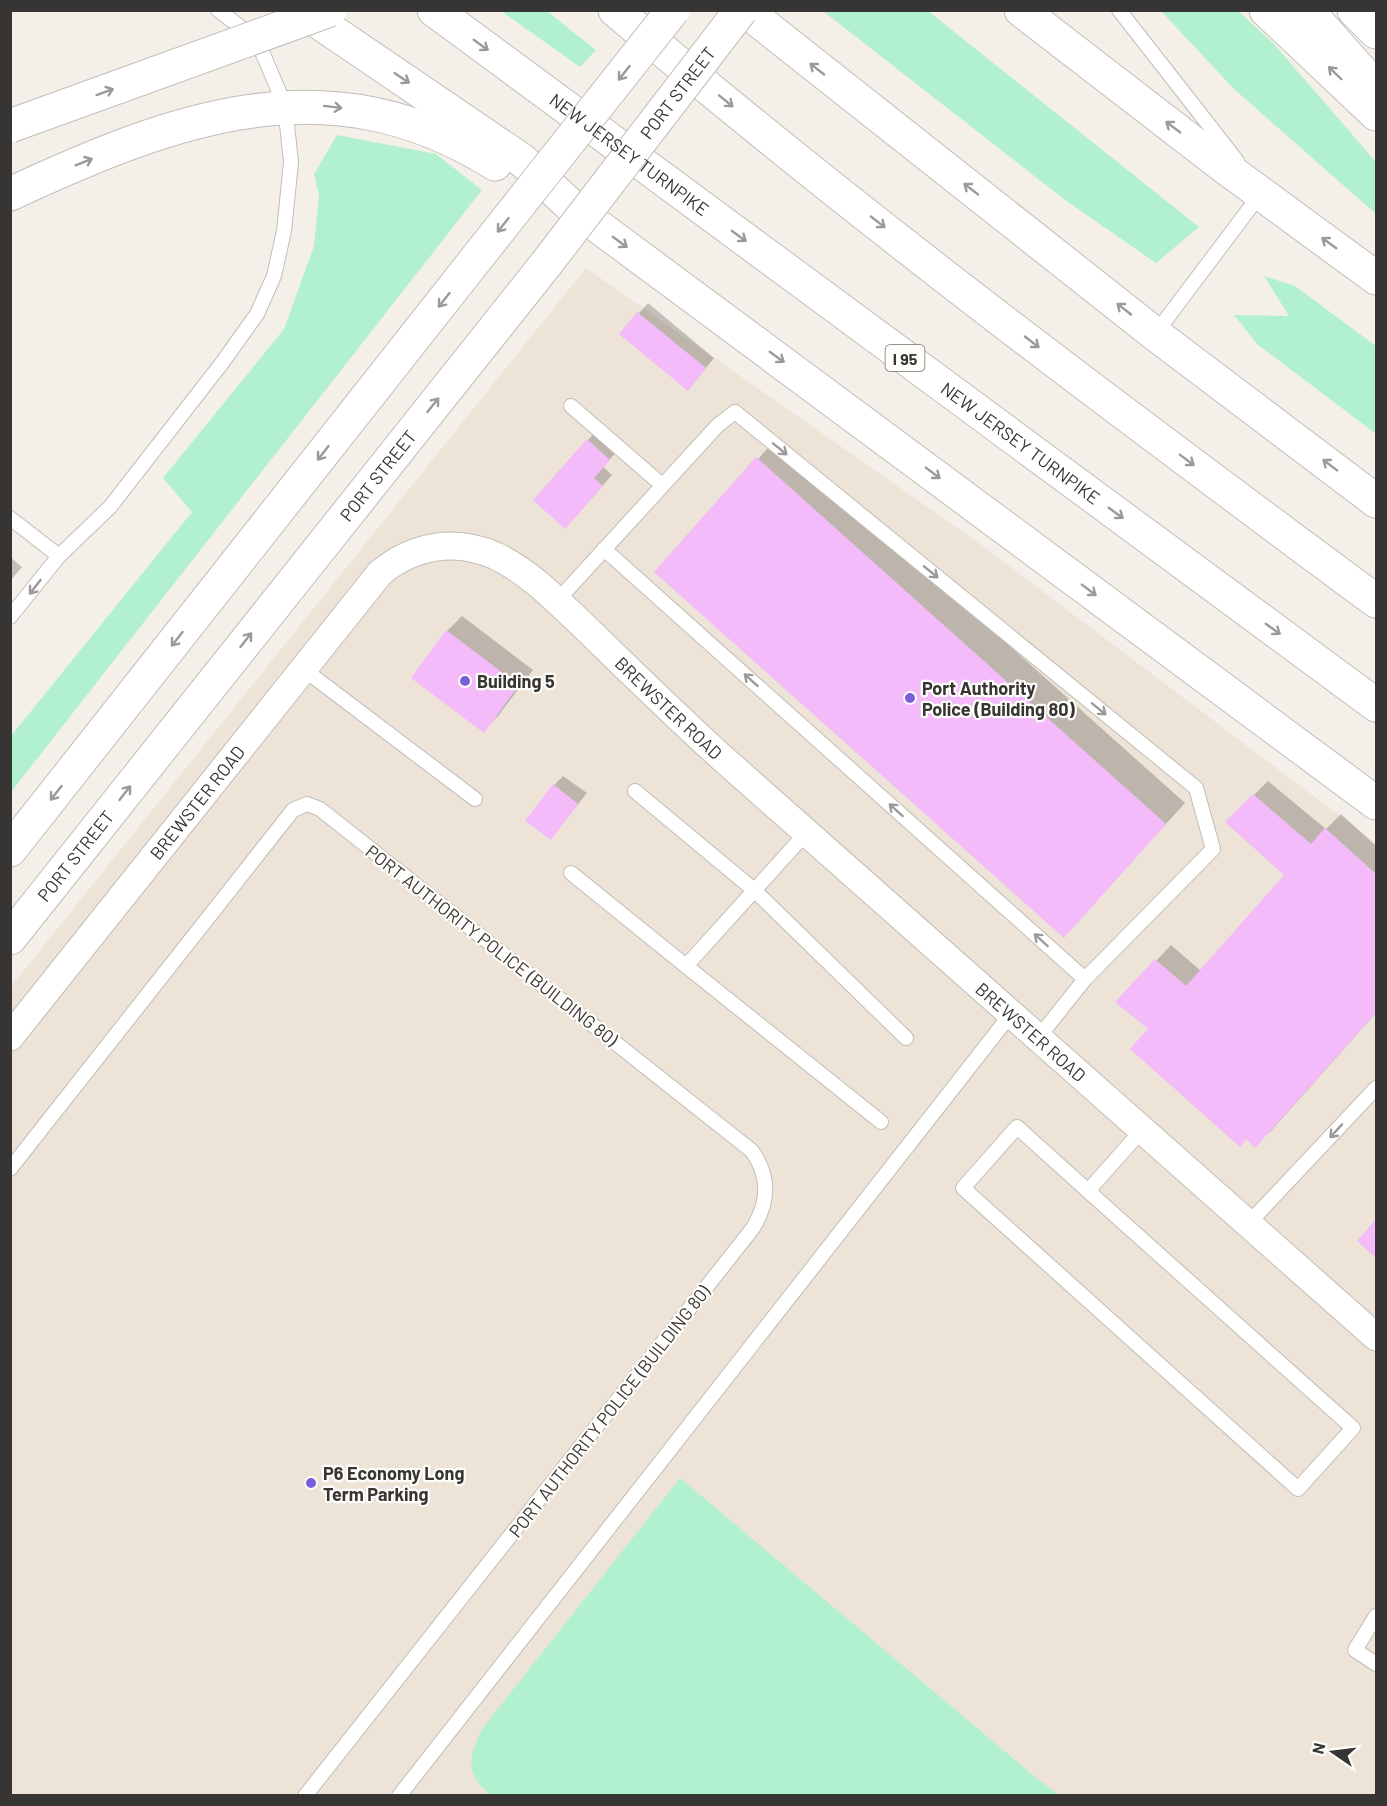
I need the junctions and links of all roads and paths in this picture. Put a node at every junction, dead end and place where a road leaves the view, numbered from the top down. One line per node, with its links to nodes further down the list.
1 (218, 10): 15 (lane)
2 (301, 10): 20 (main road, one-way to 20)
3 (330, 10): 17 (main road, one-way to 3, bridge)
4 (434, 10): 33 (main road, NEW JERSEY TURNPIKE / I 95, one-way to 33)
5 (615, 10): 30 (main road, one-way to 30)
6 (673, 10): 38 (main road, one-way to 38, bridge)
7 (743, 10): 22 (main road, one-way to 7); 41 (main road, PORT STREET, one-way to 7, bridge)
8 (1021, 10): 18 (main road, one-way to 8)
9 (1119, 10): 18 (lane)
10 (1266, 10): 16 (main road, one-way to 10)
11 (1307, 10): 14 (main road)
12 (1354, 10): 13 (main road)
13 (1377, 32)
14 (1377, 90)
15 (285, 106): 19 (main road, one-way to 15); 20 (main road, one-way to 20); 28 (lane)
16 (1377, 114)
17 (10, 126)
18 (1262, 193): 21 (main road, one-way to 18); 22 (lane)
19 (10, 194)
20 (572, 207): 36 (main road, one-way to 36)
21 (1377, 278)
22 (1155, 334): 25 (main road, one-way to 22)
23 (571, 406): 24 (lane)
24 (662, 485): 27 (lane); 43 (lane, one-way to 43)
25 (1377, 501)
26 (10, 518): 28 (lane)
27 (604, 549): 29 (lane); 43 (lane, one-way to 27)
28 (59, 556): 31 (lane, one-way to 31)
29 (557, 600): 32 (street, BREWSTER ROAD); 37 (street, BREWSTER ROAD)
30 (1377, 601)
31 (10, 617)
32 (302, 668): 35 (lane); 45 (street, BREWSTER ROAD)
33 (1377, 705)
34 (635, 791): 40 (lane)
35 (475, 799)
36 (1377, 803)
37 (807, 832): 40 (lane); 44 (street, BREWSTER ROAD)
38 (10, 850)
39 (571, 873): 42 (lane)
40 (754, 890): 42 (lane); 46 (lane)
41 (10, 938)
42 (686, 966): 49 (lane)
43 (1084, 979): 47 (lane)
44 (1011, 1014): 47 (street, BREWSTER ROAD); 58 (lane)
45 (10, 1036)
46 (906, 1038)
47 (1038, 1038): 50 (street, BREWSTER ROAD)
48 (1377, 1088): 53 (lane, one-way to 53)
49 (881, 1122)
50 (1142, 1130): 52 (lane); 53 (street, BREWSTER ROAD)
51 (10, 1169): 57 (lane, PORT AUTHORITY POLICE (BUILDING 80))
52 (1088, 1191): 52 (lane)
53 (1248, 1224): 54 (street, BREWSTER ROAD)
54 (1377, 1337)
55 (1377, 1616): 56 (lane)
56 (1377, 1664)
57 (305, 1796)
58 (399, 1796)

